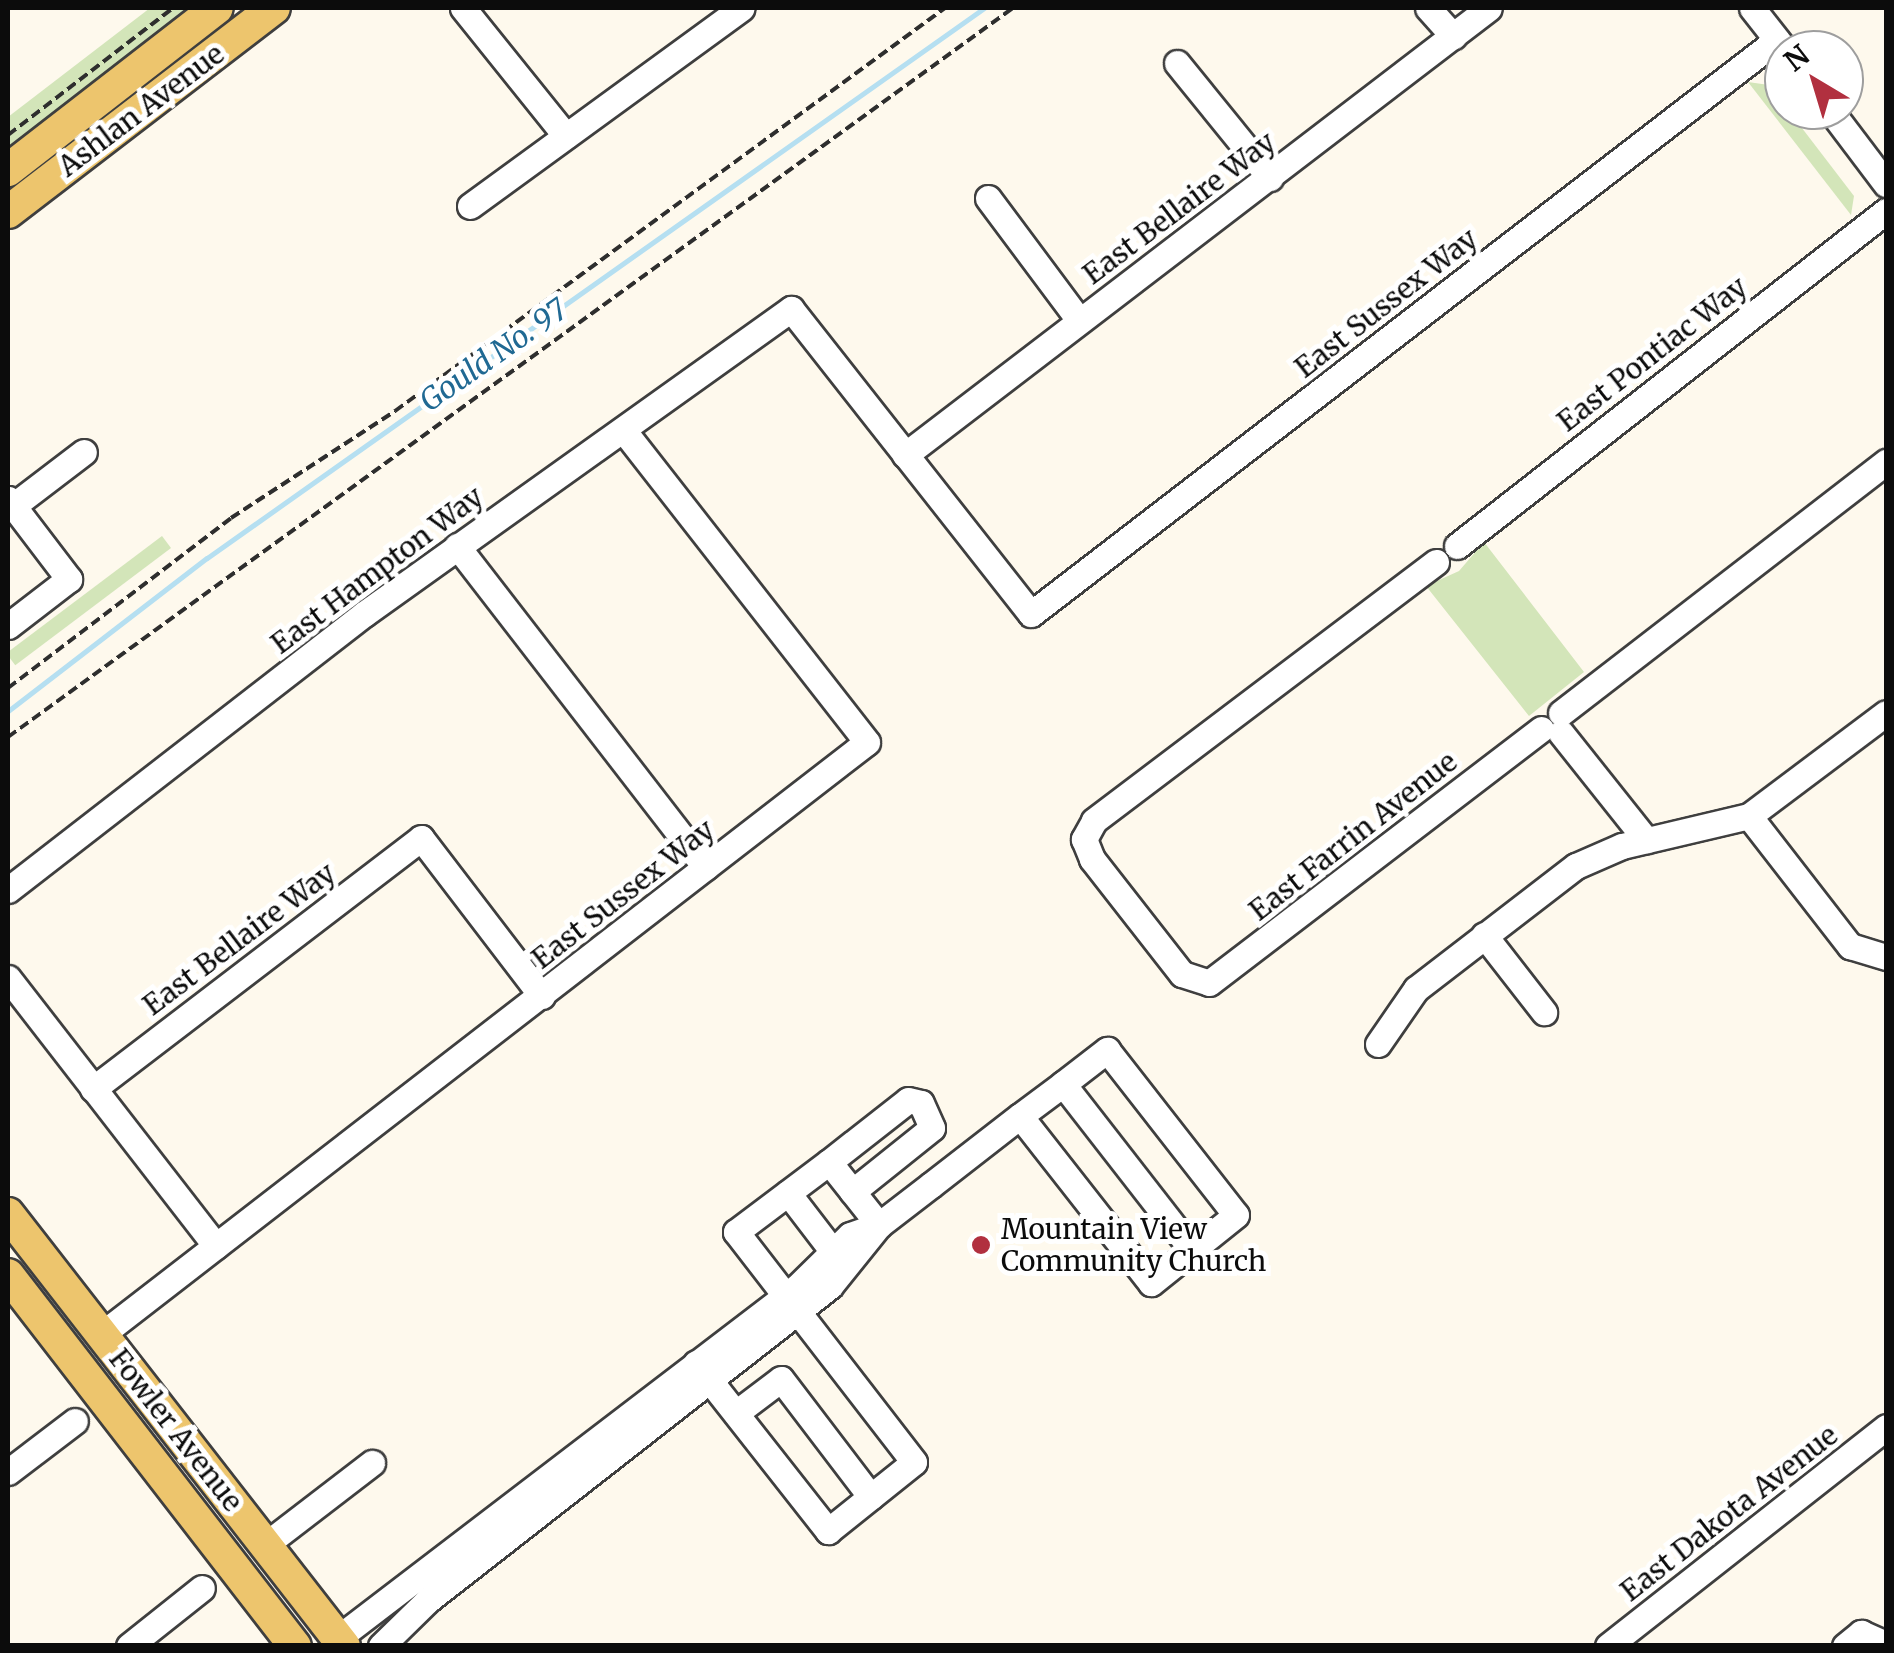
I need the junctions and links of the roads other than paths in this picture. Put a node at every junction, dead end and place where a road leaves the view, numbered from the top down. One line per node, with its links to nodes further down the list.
1 (216, 8): 14 (main road, Ashlan Avenue)
2 (274, 8): 20 (main road, Ashlan Avenue)
3 (463, 8): 13 (street)
4 (742, 8): 13 (street)
5 (1428, 8): 9 (street)
6 (1489, 8): 9 (street, East Bellaire Way)
7 (1752, 8): 8 (street)
8 (1769, 30)
9 (1452, 36): 15 (street, East Bellaire Way)
10 (1764, 58): 24 (street, East Sussex Way)
11 (1177, 63): 15 (street)
12 (1845, 130): 16 (street)
13 (566, 136): 18 (street)
14 (8, 170)
15 (1270, 178): 21 (street, East Bellaire Way)
16 (1886, 184)
17 (988, 198): 21 (street)
18 (470, 206)
19 (1886, 211): 38 (street, East Pontiac Way)
20 (8, 212)
21 (1079, 320): 24 (street, East Bellaire Way)
22 (623, 430): 24 (street, East Hampton Way); 27 (street, East Hampton Way); 33 (street, East Sussex Way)
23 (84, 452): 26 (street)
24 (905, 455)
25 (1886, 462): 30 (street, East Farrin Avenue)
26 (10, 503): 28 (street)
27 (457, 546): 33 (street); 34 (street, East Hampton Way)
28 (8, 626)
29 (1886, 714): 31 (street)
30 (1554, 725): 32 (street); 38 (street, East Farrin Avenue)
31 (1749, 816): 32 (street); 36 (street)
32 (1646, 840): 35 (street)
33 (705, 867): 39 (street, East Sussex Way)
34 (8, 890)
35 (1484, 935): 40 (street); 41 (street)
36 (1886, 956)
37 (8, 978): 43 (street)
38 (1199, 984)
39 (542, 996): 43 (street, East Bellaire Way); 51 (street, East Sussex Way)
40 (1544, 1012)
41 (1378, 1044)
42 (1062, 1084): 44 (street); 52 (street); 52 (street)
43 (92, 1089): 51 (street)
44 (1020, 1116): 49 (street); 52 (street)
45 (829, 1162): 46 (street); 46 (street); 47 (street)
46 (852, 1192): 49 (street)
47 (788, 1194): 53 (street); 55 (street)
48 (8, 1214): 56 (main road, Fowler Avenue)
49 (880, 1225): 53 (street); 55 (street)
50 (8, 1242): 56 (main road)
51 (216, 1246): 56 (street, East Sussex Way)
52 (1192, 1250)
53 (834, 1253): 55 (street)
54 (8, 1275): 65 (main road, Fowler Avenue)
55 (790, 1304): 57 (street); 64 (street)
56 (102, 1334): 66 (main road, Fowler Avenue)
57 (703, 1371): 58 (street); 63 (street)
58 (736, 1414): 64 (street); 64 (street)
59 (75, 1421): 62 (street)
60 (1886, 1427): 74 (street, East Dakota Avenue)
61 (372, 1463): 66 (street)
62 (8, 1472)
63 (560, 1485): 69 (street); 73 (street)
64 (871, 1497)
65 (187, 1505): 69 (main road); 72 (main road, Fowler Avenue)
66 (265, 1545): 69 (main road, Fowler Avenue)
67 (202, 1588): 71 (street)
68 (1853, 1639): 70 (street)
69 (332, 1643)
70 (1886, 1644)
71 (128, 1646)
72 (295, 1646)
73 (381, 1646)
74 (1608, 1646)

